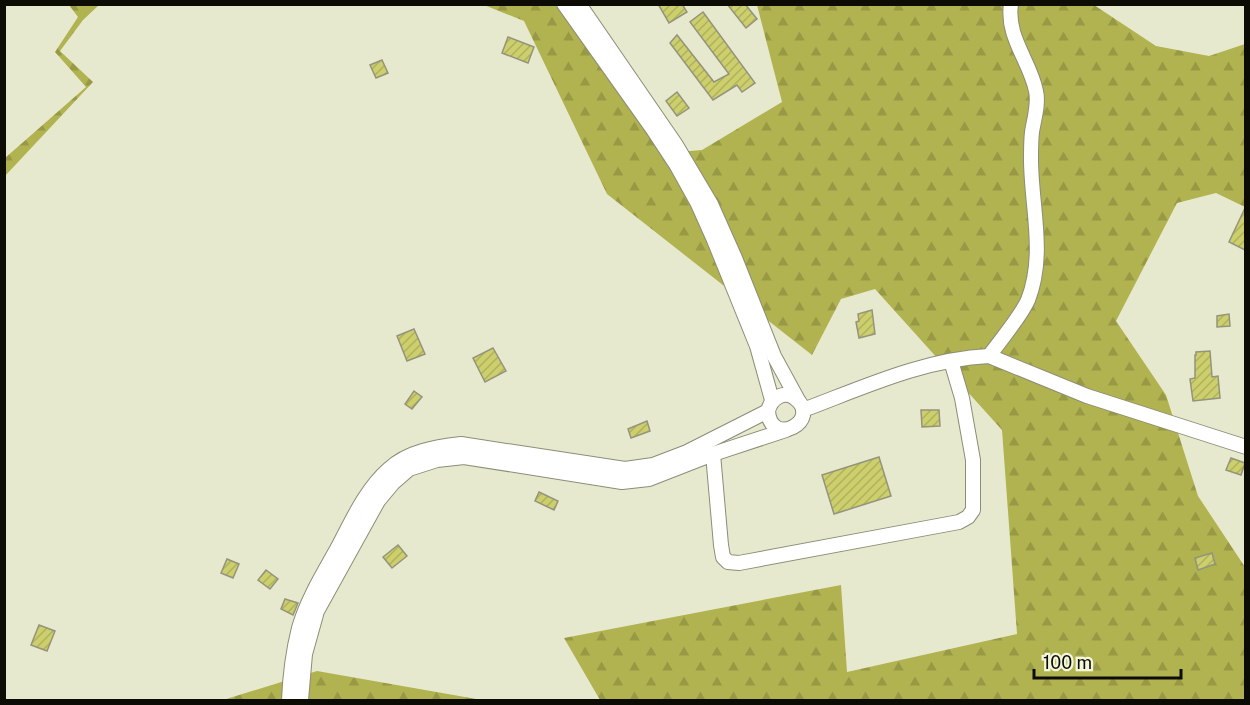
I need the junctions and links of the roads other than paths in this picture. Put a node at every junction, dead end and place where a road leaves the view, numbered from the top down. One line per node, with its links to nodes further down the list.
1 (564, 4): 7 (street)
2 (579, 4): 6 (street)
3 (1011, 4): 4 (street)
4 (989, 356): 5 (street); 9 (street)
5 (951, 361): 6 (street); 10 (street)
6 (800, 405): 7 (street); 8 (street)
7 (770, 406): 8 (street); 11 (street)
8 (786, 430): 10 (street)
9 (1245, 447)
10 (713, 454): 12 (street)
11 (289, 700)
12 (301, 700)

